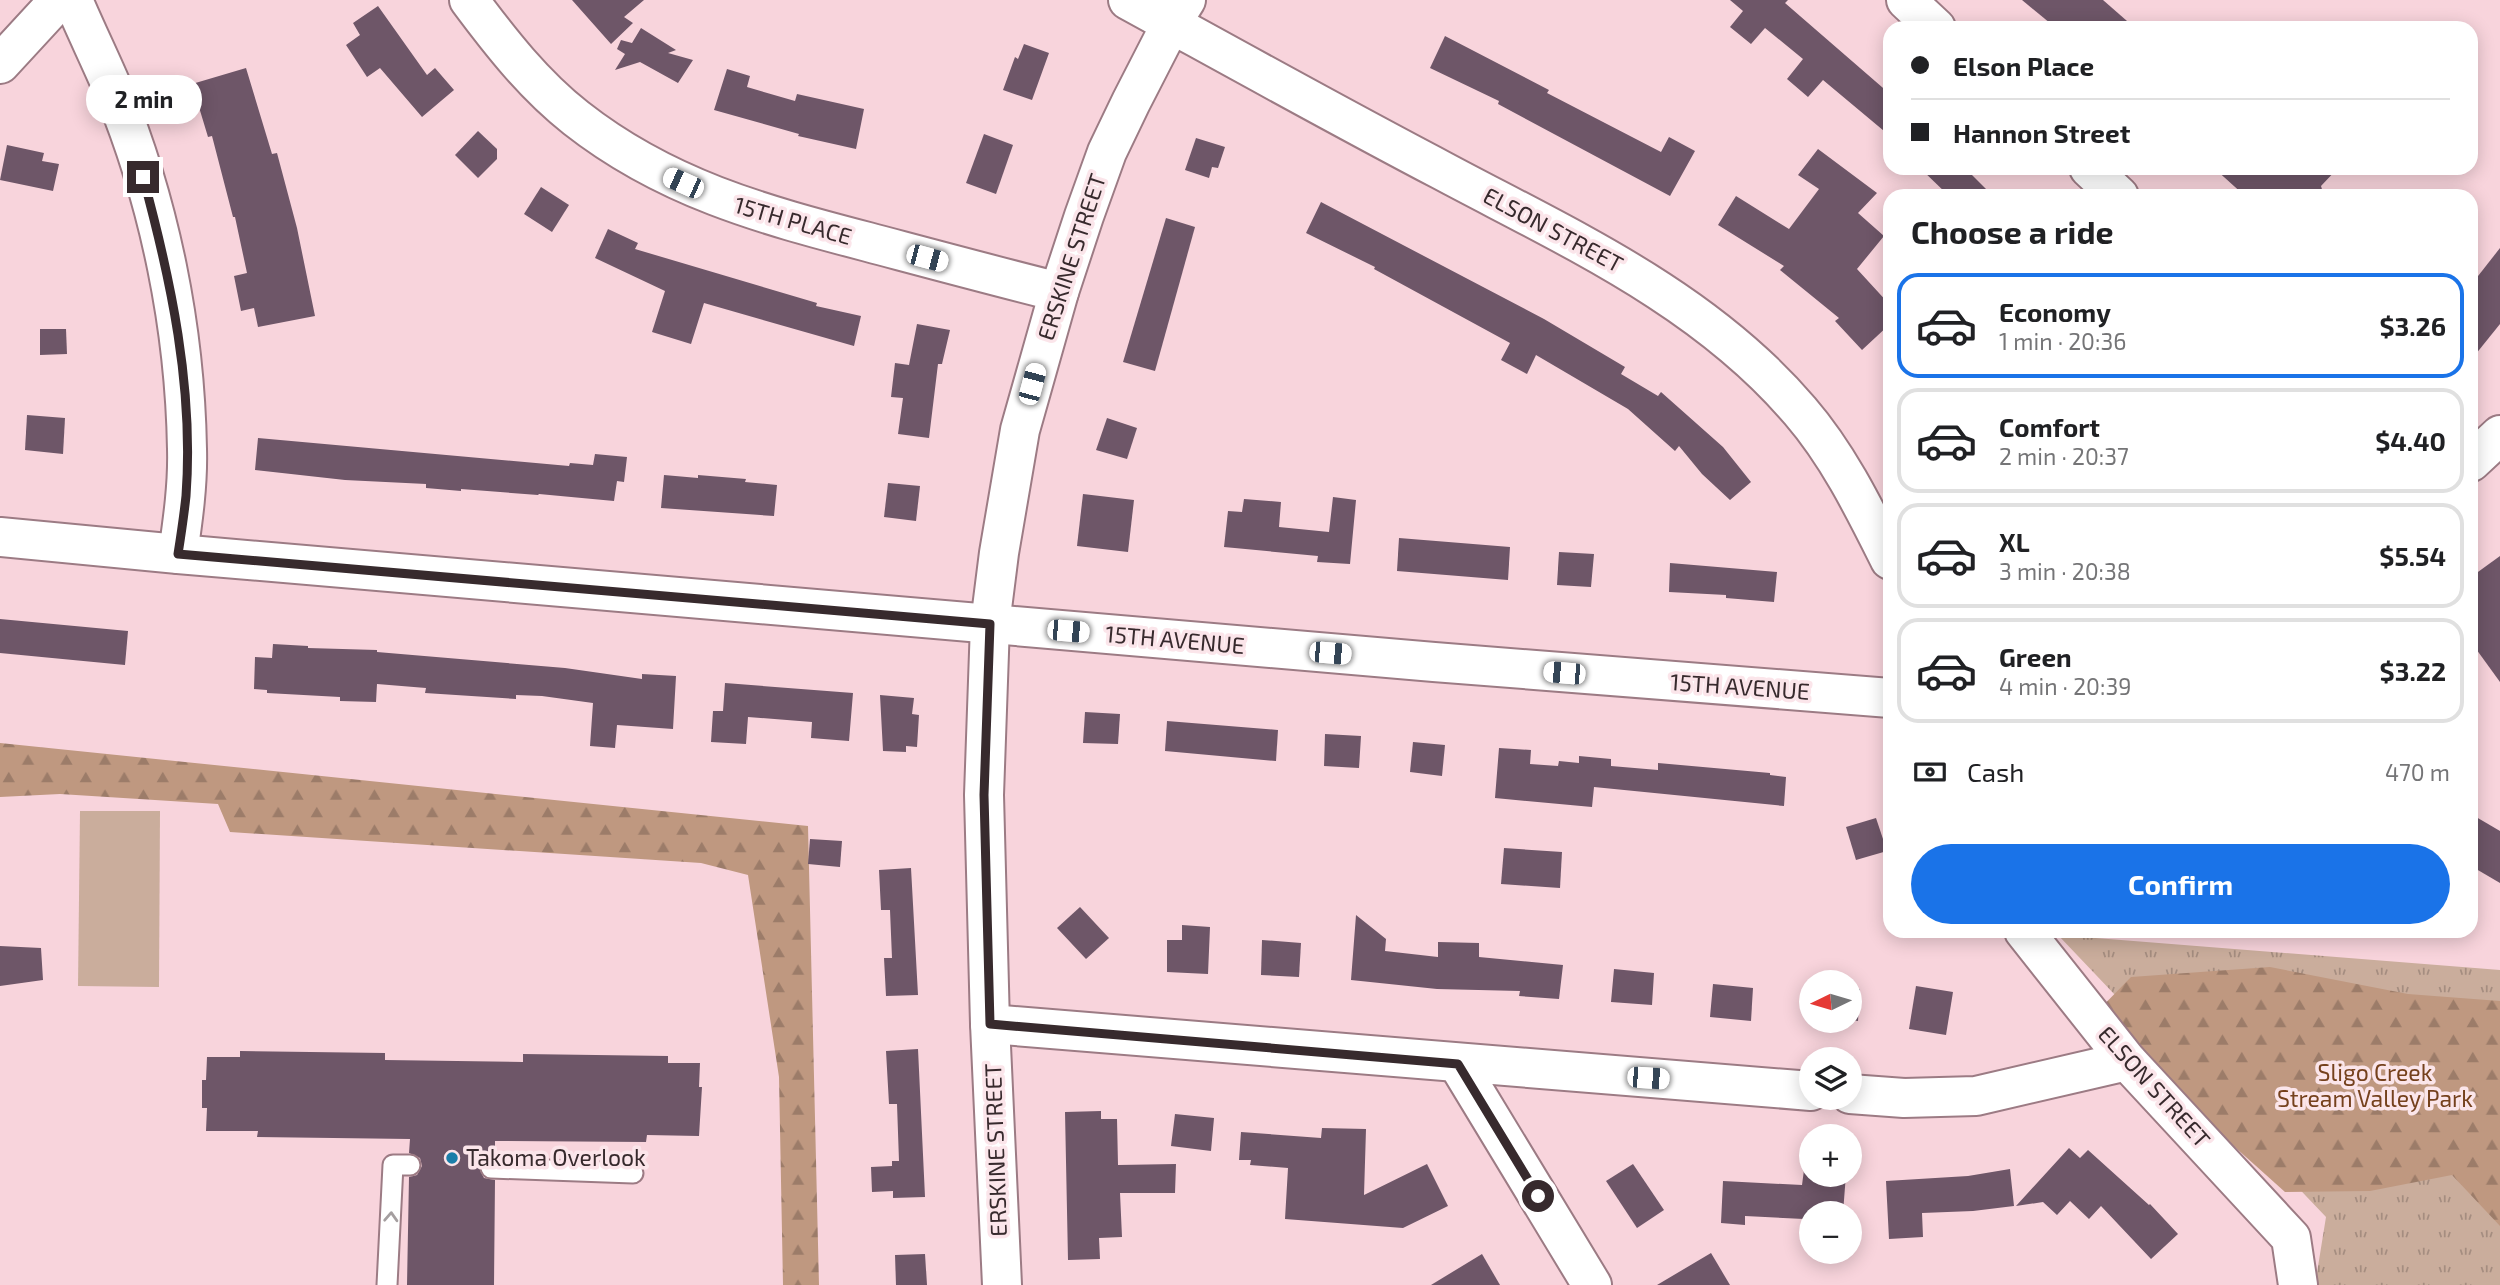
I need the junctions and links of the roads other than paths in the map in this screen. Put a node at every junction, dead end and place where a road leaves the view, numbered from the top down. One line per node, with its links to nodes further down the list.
1 (59, 0): 8 (street)
2 (73, 0): 16 (street)
3 (469, 0): 11 (street, 15TH PLACE)
4 (1128, 0): 6 (street, ELSON STREET)
5 (1906, 0): 7 (street)
6 (1179, 12): 11 (street, ERSKINE STREET); 15 (street, ELSON STREET)
7 (1929, 21)
8 (0, 64)
9 (2096, 175): 10 (street)
10 (2112, 189)
11 (1059, 292): 17 (street, ERSKINE STREET)
12 (2500, 435): 13 (street)
13 (2478, 455)
14 (0, 537): 16 (street, 15TH AVENUE)
15 (1883, 547)
16 (178, 554): 17 (street, 15TH AVENUE)
17 (990, 624): 18 (street, 15TH AVENUE); 20 (street, ERSKINE STREET)
18 (1883, 697)
19 (2030, 938): 21 (street, ELSON STREET)
20 (990, 1024): 22 (street); 29 (street, ERSKINE STREET)
21 (2127, 1061): 24 (street); 31 (street, ELSON STREET)
22 (1458, 1064): 23 (street); 30 (street)
23 (1799, 1090)
24 (1862, 1095)
25 (410, 1166): 28 (lane, one-way to 25)
26 (491, 1168): 27 (lane)
27 (633, 1172)
28 (387, 1285)
29 (1002, 1285)
30 (1592, 1285)
31 (2298, 1285)

